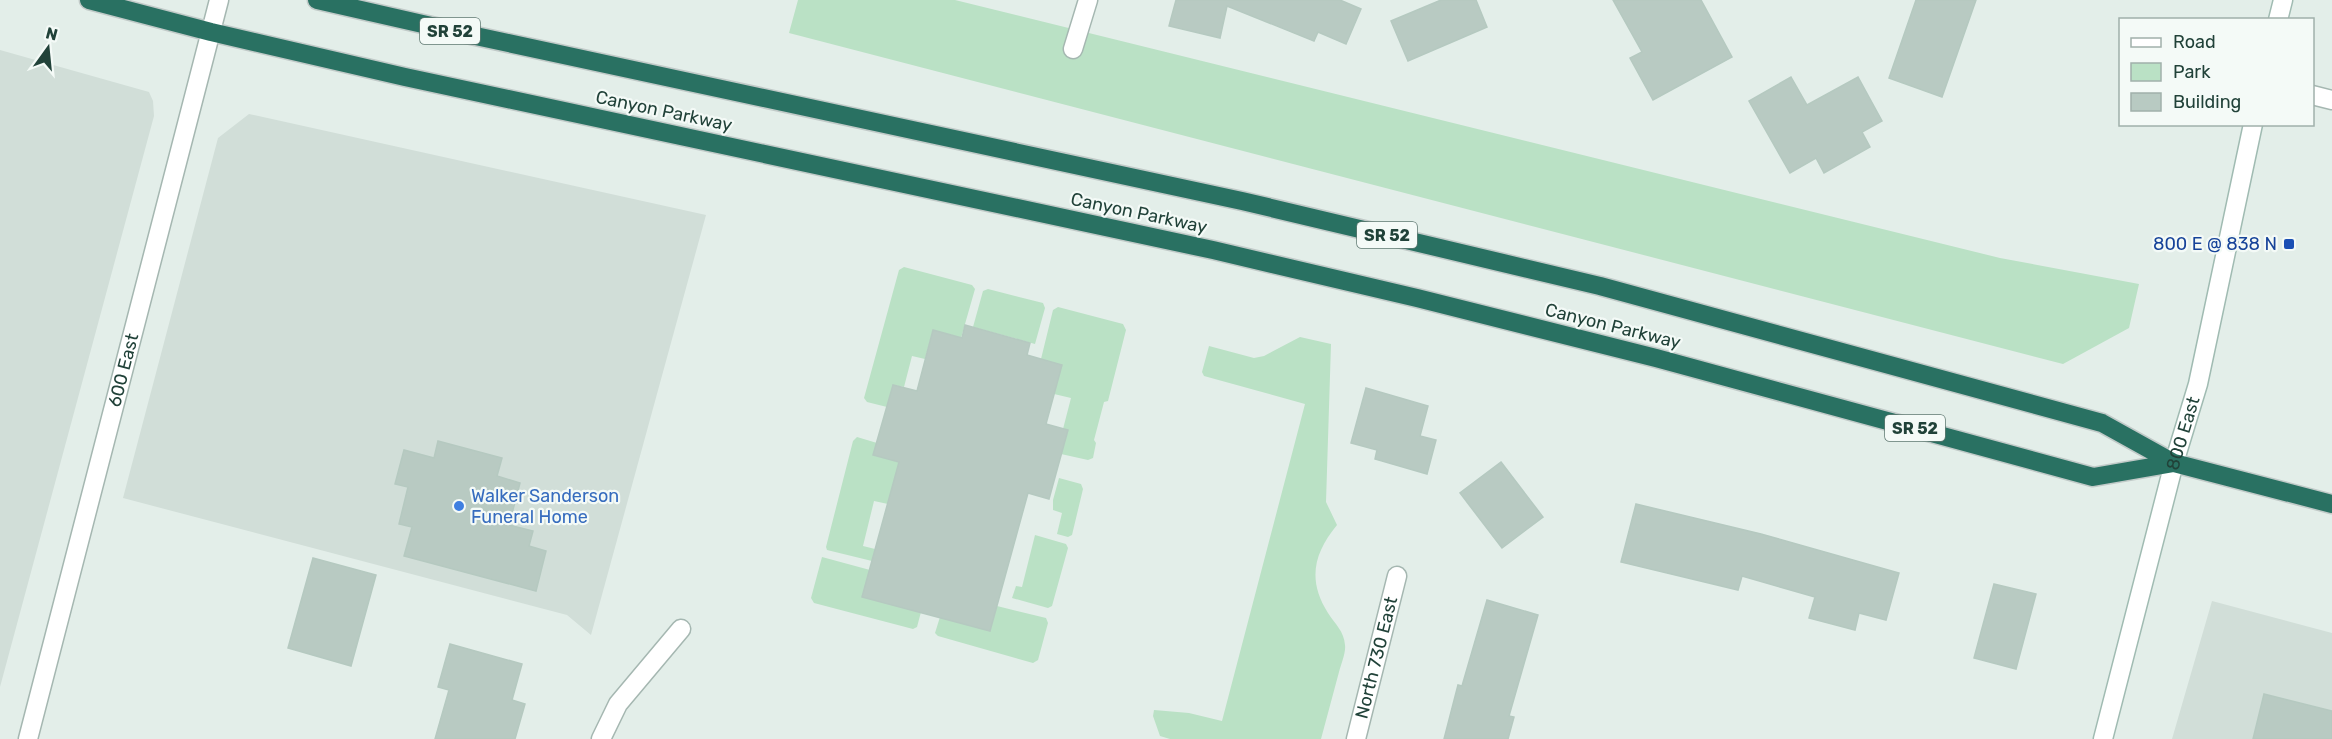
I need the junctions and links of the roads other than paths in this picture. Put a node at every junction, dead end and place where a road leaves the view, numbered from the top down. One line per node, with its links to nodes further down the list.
1 (89, 0): 7 (highway, Canyon Parkway / SR 52)
2 (219, 0): 7 (street, 600 East)
3 (317, 0): 12 (highway, Canyon Parkway / SR 52)
4 (1088, 0): 8 (street)
5 (2283, 0): 6 (street)
6 (2278, 18)
7 (211, 32): 12 (highway, Canyon Parkway / SR 52); 16 (street, 600 East)
8 (1073, 49)
9 (2314, 94): 10 (street)
10 (2332, 100)
11 (2253, 126): 12 (street, 800 East)
12 (2174, 463): 13 (highway, Canyon Parkway / SR 52); 19 (street, 800 East)
13 (2332, 504)
14 (1397, 576): 18 (street, North 730 East)
15 (681, 629): 17 (street)
16 (28, 739)
17 (601, 739)
18 (1356, 739)
19 (2103, 739)

